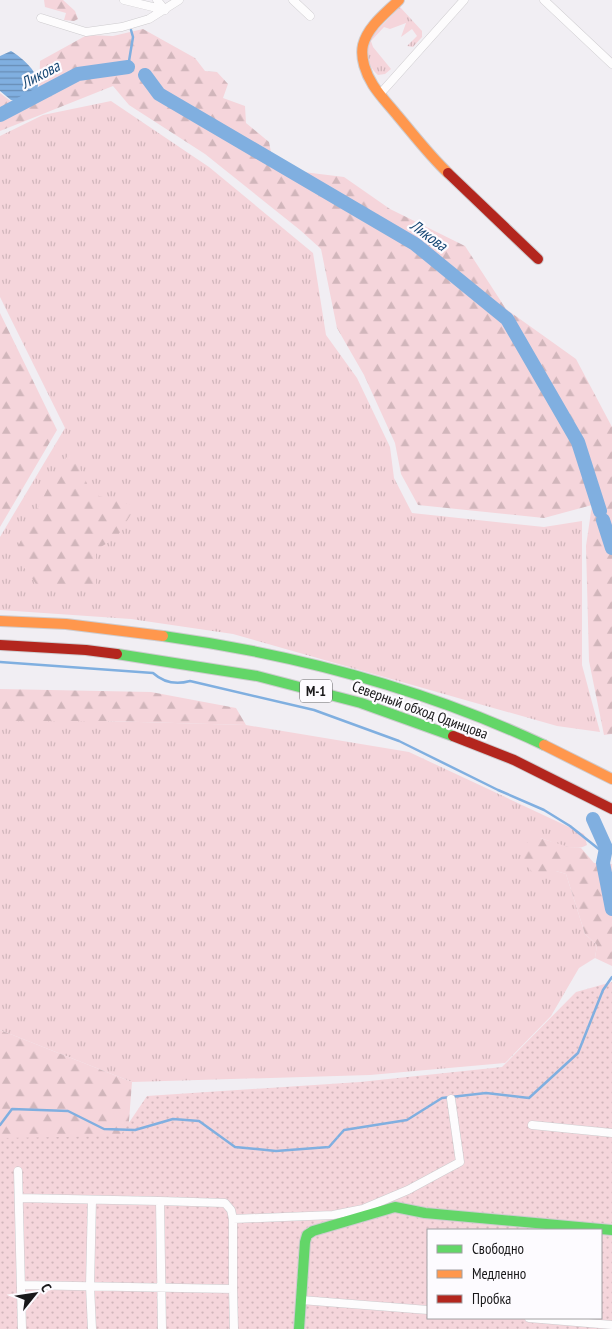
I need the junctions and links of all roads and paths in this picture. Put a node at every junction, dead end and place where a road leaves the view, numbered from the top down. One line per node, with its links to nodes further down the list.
1 (124, 0): 8 (street)
2 (157, 0): 8 (street)
3 (179, 0): 8 (street)
4 (293, 0): 9 (street)
5 (399, 0): 12 (main road)
6 (464, 0): 12 (street)
7 (544, 0): 11 (street)
8 (165, 10): 10 (street)
9 (310, 16)
10 (41, 18)
11 (612, 64)
12 (380, 94): 13 (main road)
13 (538, 259)
14 (0, 621): 16 (main road, Северный обход Одинцова / М-1)
15 (0, 645): 17 (main road, Северный обход Одинцова / М-1)
16 (612, 779)
17 (612, 809)
18 (451, 1099): 25 (street)
19 (532, 1126): 20 (street)
20 (612, 1133)
21 (18, 1170): 22 (street)
22 (20, 1198): 23 (street); 27 (street)
23 (92, 1200): 24 (street); 28 (street)
24 (160, 1201): 25 (street); 29 (street)
25 (233, 1219): 30 (street)
26 (601, 1229): 31 (main road)
27 (22, 1285): 28 (street); 35 (street)
28 (90, 1286): 29 (street); 36 (street)
29 (161, 1288): 30 (street); 37 (street)
30 (233, 1289): 38 (street)
31 (301, 1300): 32 (street); 39 (main road)
32 (427, 1310)
33 (543, 1319): 34 (street)
34 (612, 1324)
35 (22, 1329)
36 (92, 1329)
37 (162, 1329)
38 (234, 1329)
39 (299, 1329)

